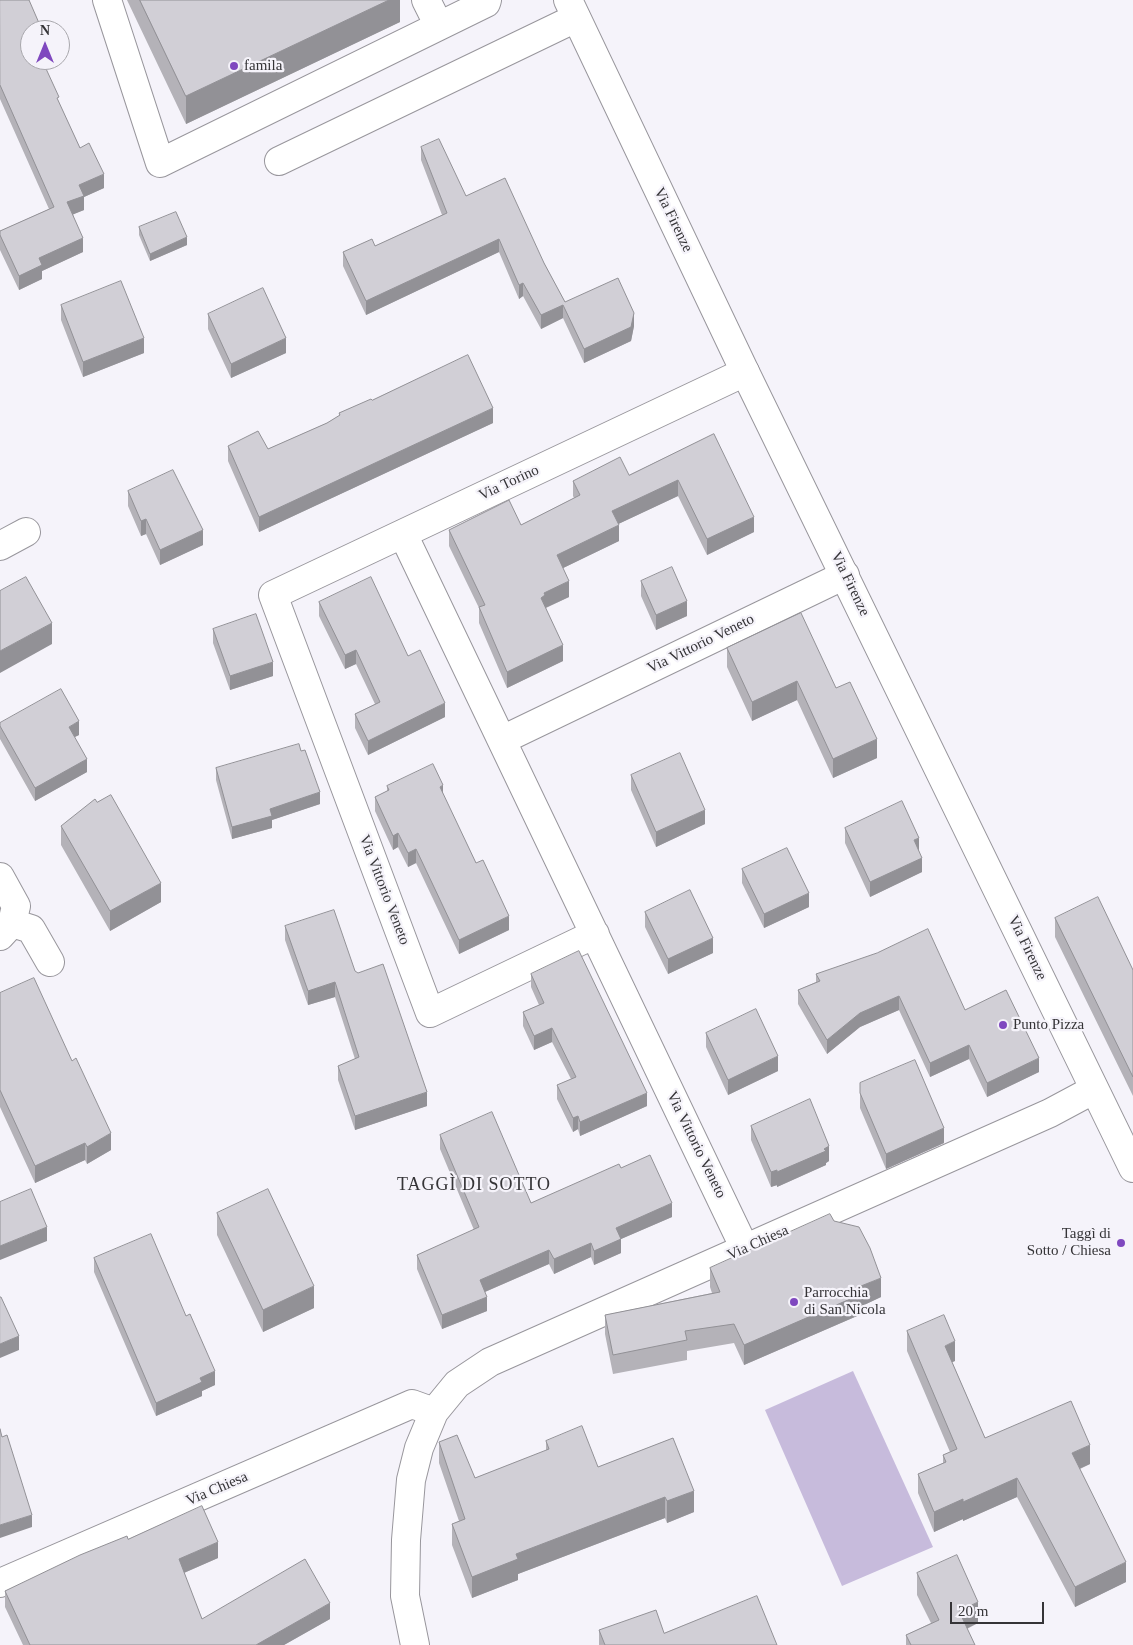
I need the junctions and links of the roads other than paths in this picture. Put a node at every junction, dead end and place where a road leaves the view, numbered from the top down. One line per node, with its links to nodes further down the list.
1 (107, 0): 5 (street)
2 (426, 0): 5 (street)
3 (487, 0): 5 (street)
4 (572, 9): 6 (street); 7 (street, Via Firenze)
5 (438, 26)
6 (279, 161)
7 (745, 372): 9 (street, Via Torino); 11 (street, Via Firenze)
8 (26, 532): 10 (street)
9 (403, 534): 12 (street, Via Torino); 13 (street, Via Vittorio Veneto)
10 (0, 546)
11 (845, 575): 13 (street, Via Vittorio Veneto); 18 (street, Via Firenze)
12 (273, 595): 16 (street, Via Vittorio Veneto)
13 (502, 740): 16 (street, Via Vittorio Veneto)
14 (0, 878): 15 (street)
15 (6, 929): 17 (street)
16 (595, 934): 20 (street, Via Vittorio Veneto)
17 (50, 962)
18 (1094, 1090): 19 (street, Via Firenze); 20 (street, Via Chiesa)
19 (1133, 1168)
20 (745, 1248): 21 (street, Via Chiesa)
21 (434, 1412): 22 (street, Via Chiesa); 23 (street, Via Chiesa)
22 (0, 1583)
23 (415, 1645)

